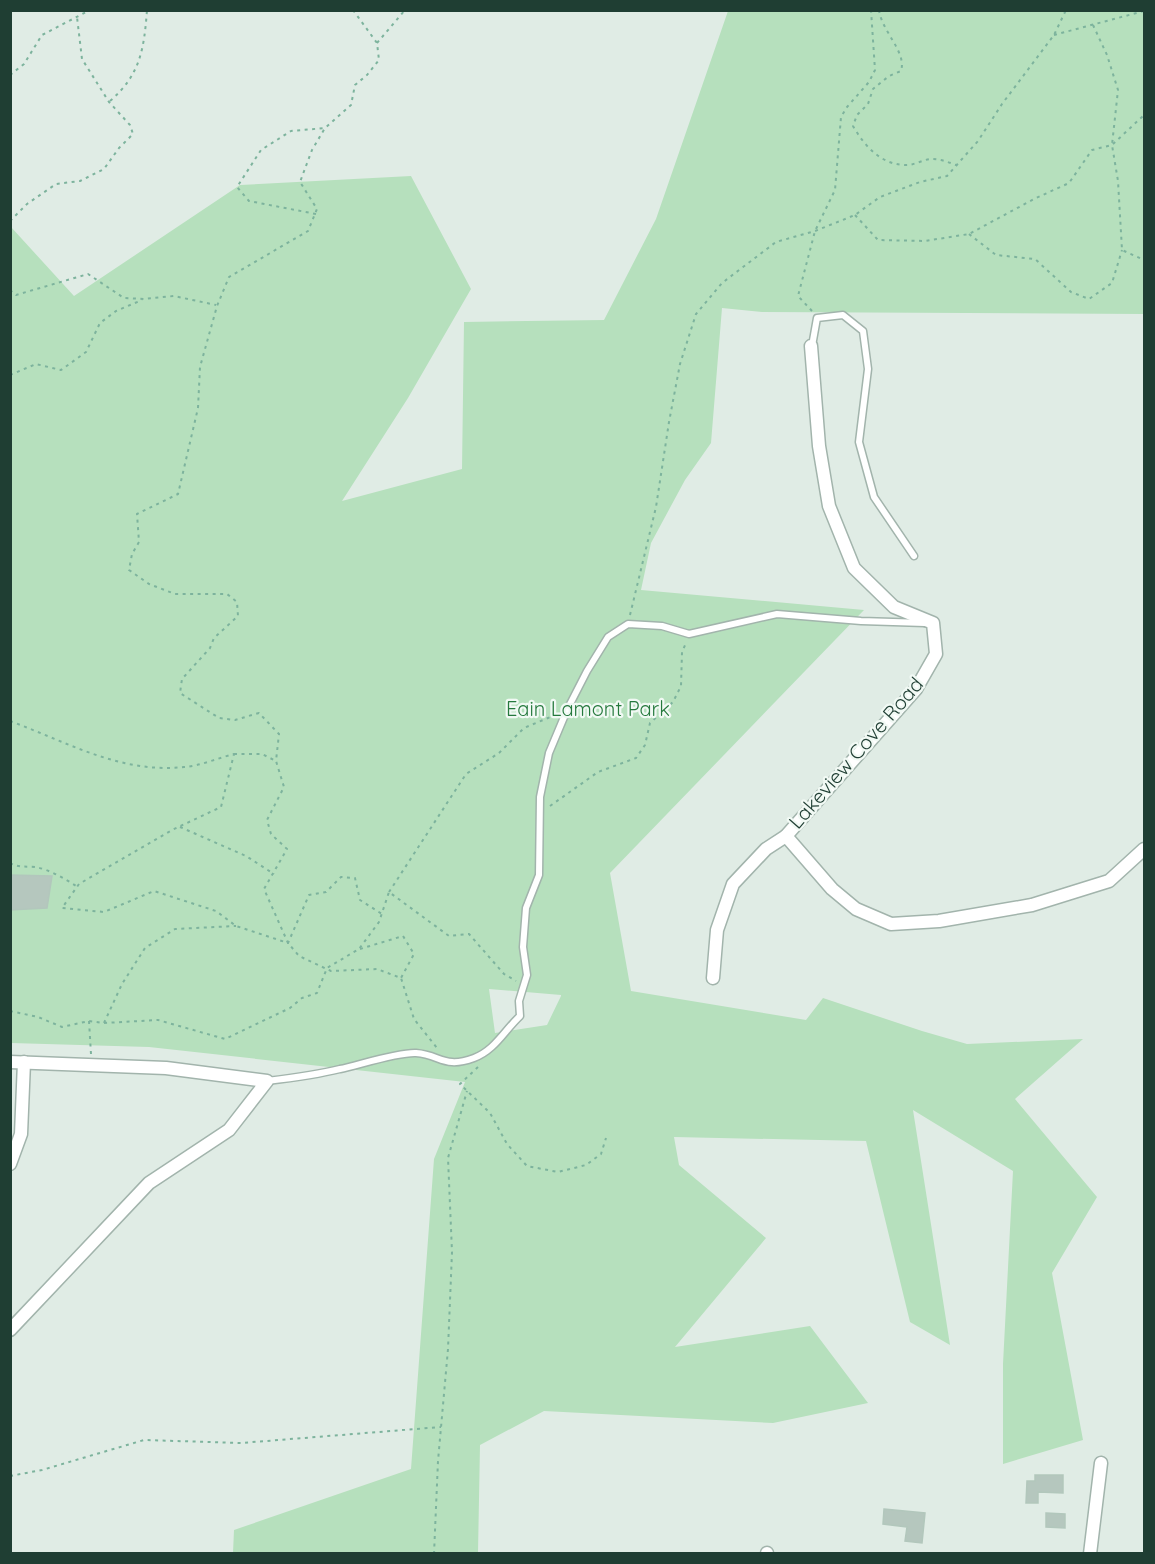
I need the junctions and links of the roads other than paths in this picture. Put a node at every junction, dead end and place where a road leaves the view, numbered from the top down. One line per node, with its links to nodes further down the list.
1 (812, 346): 2 (lane); 3 (street)
2 (914, 556)
3 (933, 624): 4 (street, Lakeview Cove Road); 9 (lane)
4 (786, 836): 5 (street, Lakeview Cove Road); 6 (street)
5 (1144, 849)
6 (713, 978)
7 (10, 1062): 8 (street)
8 (24, 1062): 9 (street); 10 (street)
9 (267, 1081): 11 (street)
10 (10, 1164)
11 (10, 1330)
12 (1101, 1463): 13 (street)
13 (1090, 1554)

